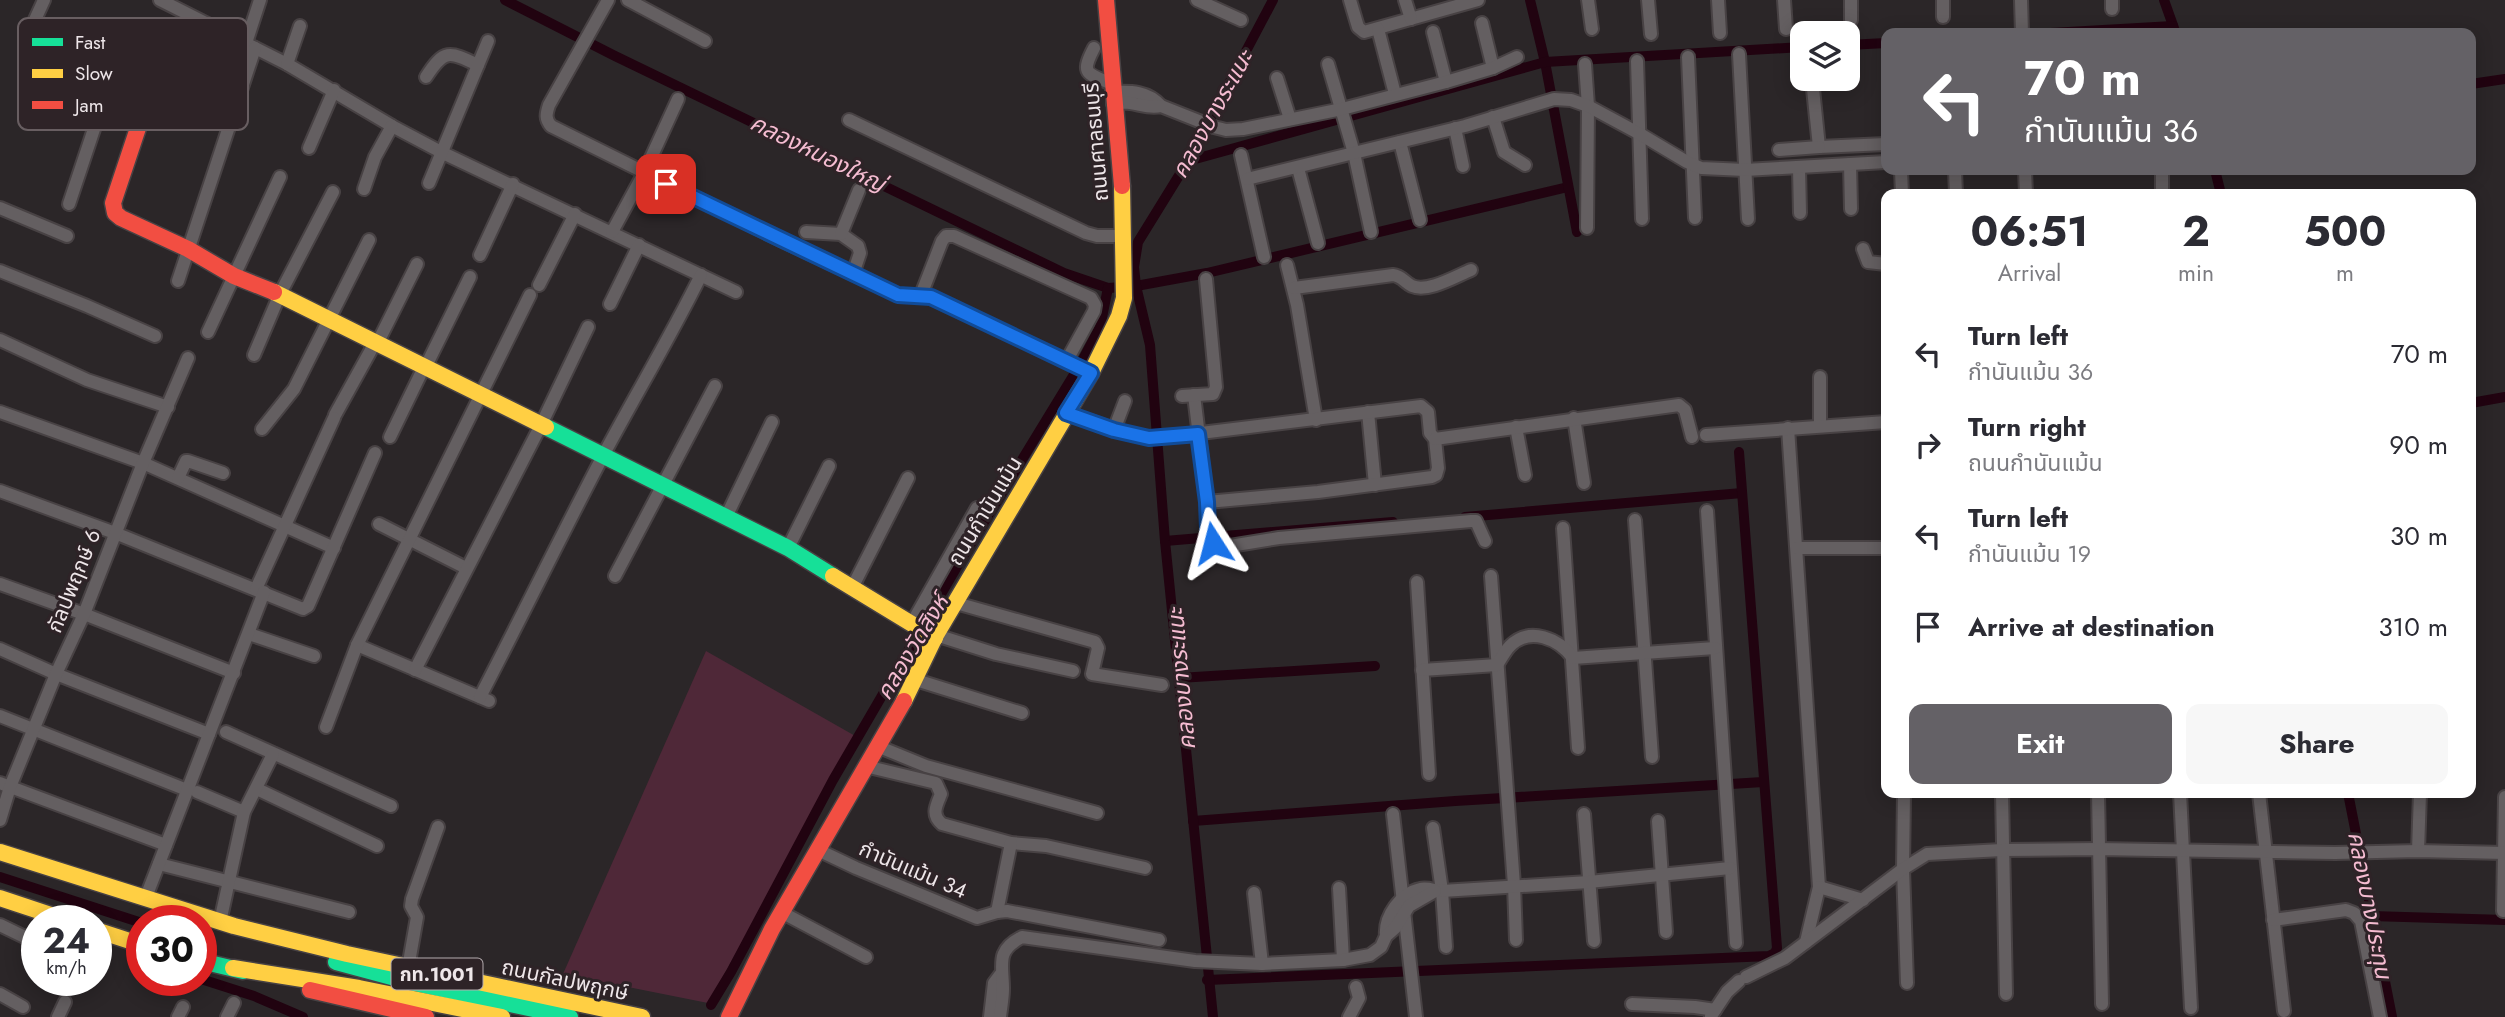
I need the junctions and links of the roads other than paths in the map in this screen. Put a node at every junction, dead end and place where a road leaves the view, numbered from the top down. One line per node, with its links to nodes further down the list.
1 (44, 0): 19 (street)
2 (160, 0): 20 (street)
3 (260, 0): 36 (street)
4 (608, 0): 83 (street)
5 (628, 0): 34 (street)
6 (1105, 0): 53 (street, ถนนศาลธนบุรี)
7 (1197, 0): 22 (street)
8 (1350, 0): 27 (street)
9 (1405, 0): 21 (street)
10 (1478, 0): 21 (street)
11 (1588, 0): 28 (street)
12 (1648, 0): 32 (street)
13 (1718, 0): 31 (street)
14 (1784, 0): 29 (street)
15 (1851, 0): 23 (street)
16 (1943, 0): 18 (street)
17 (2021, 0): 26 (street)
18 (1943, 17)
19 (36, 18)
20 (197, 18)
21 (1411, 19): 27 (street)
22 (1241, 20)
23 (1851, 20)
24 (1482, 23): 47 (street)
25 (300, 26): 43 (street)
26 (2022, 28)
27 (1378, 29): 54 (street)
28 (1592, 29)
29 (1786, 29)
30 (1433, 32): 50 (street)
31 (1720, 33)
32 (1651, 34)
33 (488, 41): 46 (street)
34 (705, 41)
35 (248, 44): 36 (street)
36 (251, 45): 39 (street); 43 (street)
37 (1094, 48): 53 (street)
38 (1740, 54): 82 (street)
39 (248, 55)
40 (1517, 57): 47 (street)
41 (1688, 57): 77 (street)
42 (1637, 61): 66 (street)
43 (287, 64): 51 (street)
44 (1328, 64): 58 (street)
45 (1585, 64): 56 (street)
46 (478, 65): 48 (street); 72 (street)
47 (1493, 68): 50 (street)
48 (426, 77)
49 (1277, 78): 59 (street)
50 (1446, 82): 54 (street)
51 (334, 90): 61 (street); 70 (street)
52 (1813, 91): 69 (street)
53 (1112, 93): 59 (street); 106 (street, ถนนศาลธนบุรี)
54 (1395, 94): 58 (street)
55 (678, 99): 83 (street)
56 (1588, 106): 57 (street); 66 (street); 100 (street)
57 (1493, 117): 62 (street); 78 (street)
58 (1344, 118): 59 (street); 73 (street)
59 (1290, 119)
60 (849, 120): 106 (street)
61 (392, 126): 72 (street); 88 (street)
62 (1455, 128): 67 (street); 79 (street)
63 (94, 130): 91 (street)
64 (137, 130): 110 (street)
65 (225, 130): 110 (street)
66 (1640, 134): 77 (street); 97 (street)
67 (1400, 142): 73 (street); 99 (street)
68 (1881, 144): 69 (street)
69 (1819, 147): 71 (street)
70 (309, 148)
71 (1779, 150)
72 (443, 153): 86 (street); 87 (street)
73 (1354, 153): 81 (street); 103 (street)
74 (1241, 155): 85 (street)
75 (1881, 162): 76 (street)
76 (1850, 163): 80 (street); 93 (street)
77 (1693, 164): 82 (street); 96 (street)
78 (1525, 165)
79 (1463, 166)
80 (1799, 168): 82 (street); 94 (street)
81 (1298, 169): 85 (street); 108 (street)
82 (1745, 170): 98 (street)
83 (644, 173): 101 (street); 120 (street)
84 (280, 177): 122 (street)
85 (1247, 179): 113 (street)
86 (429, 183)
87 (513, 184): 95 (street); 112 (street)
88 (364, 189)
89 (859, 190): 104 (street)
90 (333, 192): 130 (street)
91 (69, 204)
92 (0, 208): 105 (street)
93 (1851, 209)
94 (1800, 213)
95 (575, 214): 101 (street); 127 (street)
96 (1695, 218)
97 (1642, 219)
98 (1748, 219)
99 (1420, 220)
100 (1587, 228)
101 (612, 232): 109 (street)
102 (806, 232): 104 (street)
103 (1371, 232)
104 (841, 234): 120 (street)
105 (67, 236)
106 (1124, 236): 124 (street, ถนนศาลธนบุรี)
107 (369, 240): 134 (street)
108 (1318, 243)
109 (639, 245): 121 (street); 133 (street)
110 (188, 249): 122 (street); 126 (street)
111 (1863, 249): 114 (street)
112 (480, 255)
113 (1264, 257)
114 (1881, 263)
115 (416, 264): 139 (street)
116 (925, 265): 132 (street)
117 (1287, 265): 128 (street)
118 (1471, 270): 128 (street)
119 (0, 271): 137 (street)
120 (853, 274): 132 (street)
121 (701, 275): 129 (street); 168 (street)
122 (234, 276): 130 (street); 136 (street)
123 (470, 277): 142 (street)
124 (1125, 279): 143 (street, ถนนกำนันแม้น)
125 (1206, 279): 162 (street)
126 (178, 281)
127 (539, 285)
128 (1294, 288): 153 (street)
129 (736, 292)
130 (280, 294): 134 (street); 140 (street)
131 (530, 295): 146 (street)
132 (917, 296): 143 (street); 143 (street)
133 (610, 304)
134 (330, 318): 139 (street); 160 (street)
135 (588, 327): 156 (street)
136 (208, 332)
137 (155, 336)
138 (0, 340): 148 (street)
139 (377, 342): 142 (street); 185 (street)
140 (254, 355)
141 (188, 358): 148 (street, กัลปพฤกษ์ 6)
142 (426, 366): 146 (street); 164 (street)
143 (1078, 366): 151 (street, ถนนกำนันแม้น)
144 (1820, 377): 157 (street)
145 (715, 386): 177 (street)
146 (480, 393): 156 (street); 188 (street)
147 (1125, 401): 161 (street)
148 (168, 407): 169 (street, กัลปพฤกษ์ 6)
149 (0, 412): 169 (street)
150 (1368, 412): 153 (street); 166 (street); 176 (street)
151 (1066, 413): 161 (street); 201 (street, ถนนกำนันแม้น)
152 (1574, 418): 158 (street); 165 (street); 175 (street)
153 (1316, 420): 162 (street)
154 (772, 422): 182 (street)
155 (1881, 422): 157 (street)
156 (541, 425): 168 (street); 194 (street)
157 (1820, 426): 159 (street)
158 (1516, 427): 166 (street); 172 (street)
159 (1788, 428): 163 (street); 192 (street)
160 (262, 429)
161 (1114, 430): 162 (street)
162 (1198, 434): 179 (street)
163 (1706, 435)
164 (390, 437)
165 (1692, 437)
166 (1435, 439): 176 (street)
167 (375, 453): 190 (street)
168 (603, 456): 177 (street); 212 (street)
169 (144, 463): 173 (street); 187 (street, กัลปพฤกษ์ 6)
170 (829, 466): 191 (street)
171 (223, 473): 173 (street)
172 (1525, 475)
173 (178, 478): 185 (street)
174 (908, 478): 199 (street)
175 (1584, 483)
176 (1375, 485): 179 (street)
177 (663, 486): 182 (street); 195 (street)
178 (0, 491): 187 (street)
179 (1207, 502): 189 (street)
180 (977, 508): 203 (street)
181 (1707, 511): 206 (street)
182 (726, 517): 191 (street)
183 (1635, 520): 208 (street)
184 (379, 524): 188 (street)
185 (284, 527): 190 (street); 200 (street)
186 (1563, 528): 210 (street)
187 (115, 533): 200 (street); 202 (street, กัลปพฤกษ์ 6)
188 (409, 538): 194 (street); 205 (street)
189 (1485, 541)
190 (334, 548): 200 (street)
191 (788, 548): 199 (street)
192 (1797, 548): 193 (street); 269 (street)
193 (1881, 548)
194 (466, 568): 212 (street)
195 (615, 576)
196 (1491, 576): 211 (street)
197 (1417, 582): 213 (street)
198 (0, 584): 202 (street)
199 (852, 588): 203 (street)
200 (260, 591): 204 (street)
201 (956, 603): 203 (street, ถนนกำนันแม้น); 218 (street)
202 (84, 614): 215 (street); 216 (street, กัลปพฤกษ์ 6)
203 (925, 631): 214 (street); 217 (street, ถนนกำนันแม้น)
204 (249, 634): 209 (street); 215 (street)
205 (357, 646): 212 (street); 221 (street)
206 (1715, 648): 208 (street); 263 (street)
207 (0, 649): 216 (street)
208 (1645, 654): 210 (street); 228 (street)
209 (314, 656)
210 (1573, 658): 211 (street); 226 (street)
211 (1497, 665): 213 (street); 268 (street)
212 (415, 670)
213 (1422, 670): 230 (street)
214 (1073, 671)
215 (234, 673): 224 (street)
216 (55, 674): 222 (street, กัลปพฤกษ์ 6); 224 (street)
217 (916, 680): 219 (street); 225 (street, ถนนกำนันแม้น)
218 (1162, 685)
219 (1022, 713)
220 (0, 716): 222 (street)
221 (327, 727)
222 (34, 729): 231 (street, กัลปพฤกษ์ 6); 233 (street)
223 (226, 732): 227 (street)
224 (209, 734): 233 (street)
225 (877, 746): 229 (street, ถนนกำนันแม้น); 243 (street)
226 (1578, 748)
227 (273, 754): 232 (street); 241 (street)
228 (1652, 757)
229 (865, 766): 250 (street); 254 (street, ถนนกำนันแม้น)
230 (1429, 774)
231 (5, 785): 246 (street, กัลปพฤกษ์ 6); 251 (street)
232 (257, 789): 242 (street); 252 (street)
233 (192, 791): 242 (street); 251 (street)
234 (2505, 797): 260 (street)
235 (1904, 798): 264 (street)
236 (2002, 798): 255 (street)
237 (2098, 798): 253 (street)
238 (2179, 798): 256 (street)
239 (2260, 798): 257 (street)
240 (2420, 798): 258 (street)
241 (391, 806)
242 (244, 812): 267 (street)
243 (1097, 813)
244 (1392, 814): 277 (street)
245 (1584, 814): 266 (street)
246 (0, 820)
247 (1658, 821): 265 (street)
248 (439, 827): 298 (street)
249 (1433, 828): 271 (street)
250 (1011, 843): 262 (street); 281 (street)
251 (166, 845): 261 (street)
252 (377, 846)
253 (2098, 849): 255 (street); 256 (street); 307 (street)
254 (818, 850): 280 (street, ถนนกำนันแม้น); 281 (street, กำนันแม้น 34)
255 (2002, 850): 264 (street); 302 (street)
256 (2183, 850): 257 (street); 309 (street)
257 (2265, 850): 258 (street); 282 (street)
258 (2418, 851): 260 (street)
259 (0, 852): 273 (street, ถนนกัลปพฤกษ์ / กท.1001)
260 (2504, 853): 278 (street)
261 (159, 864): 267 (street); 273 (street)
262 (1145, 868)
263 (1730, 869): 265 (street); 291 (street)
264 (1903, 869): 275 (street); 300 (street)
265 (1661, 874): 266 (street); 285 (street)
266 (1589, 882): 268 (street); 289 (street)
267 (229, 883): 279 (street); 283 (street)
268 (1514, 885): 271 (street); 288 (street)
269 (1819, 887): 275 (street); 290 (street)
270 (1339, 888): 294 (street)
271 (1439, 891): 277 (street); 292 (street)
272 (1254, 893): 296 (street)
273 (146, 897): 283 (street, ถนนกัลปพฤกษ์ / กท.1001)
274 (0, 898): 276 (street)
275 (1863, 901): 290 (street)
276 (21, 905)
277 (1402, 906): 294 (street); 322 (street)
278 (2503, 911)
279 (349, 912)
280 (781, 912): 293 (street); 318 (street, ถนนกำนันแม้น)
281 (996, 912): 287 (street, กำนันแม้น 34)
282 (2273, 920): 311 (street); 323 (street)
283 (227, 924): 298 (street, ถนนกัลปพฤกษ์ / กท.1001); 310 (street, ถนนกัลปพฤกษ์ / กท.1001)
284 (0, 925): 286 (street)
285 (1666, 932)
286 (21, 935)
287 (1159, 940)
288 (1516, 940)
289 (1594, 941)
290 (1806, 942): 312 (street)
291 (1736, 943)
292 (1446, 947)
293 (866, 957)
294 (1343, 960): 296 (street)
295 (217, 964): 297 (street, ถนนกัลปพฤกษ์ / กท.1001)
296 (1262, 964): 299 (street)
297 (233, 968): 310 (street, ถนนกัลปพฤกษ์ / กท.1001); 316 (street, ถนนกัลปพฤกษ์ / กท.1001)
298 (408, 968): 313 (street, ถนนกัลปพฤกษ์ / กท.1001)
299 (1000, 975): 319 (street); 320 (street)
300 (1907, 983)
301 (1356, 987): 321 (street)
302 (2006, 994)
303 (0, 995): 308 (street)
304 (65, 1002): 314 (street)
305 (234, 1003): 315 (street)
306 (1632, 1004): 312 (street)
307 (2102, 1004)
308 (23, 1006)
309 (2191, 1007)
310 (500, 1012): 317 (street, ถนนกัลปพฤกษ์ / กท.1001)
311 (2284, 1012)
312 (1713, 1014)
313 (636, 1016)
314 (58, 1017)
315 (227, 1017)
316 (426, 1017)
317 (569, 1017)
318 (729, 1017)
319 (990, 1017)
320 (1000, 1017)
321 (1349, 1017)
322 (1416, 1017)
323 (2380, 1017)

